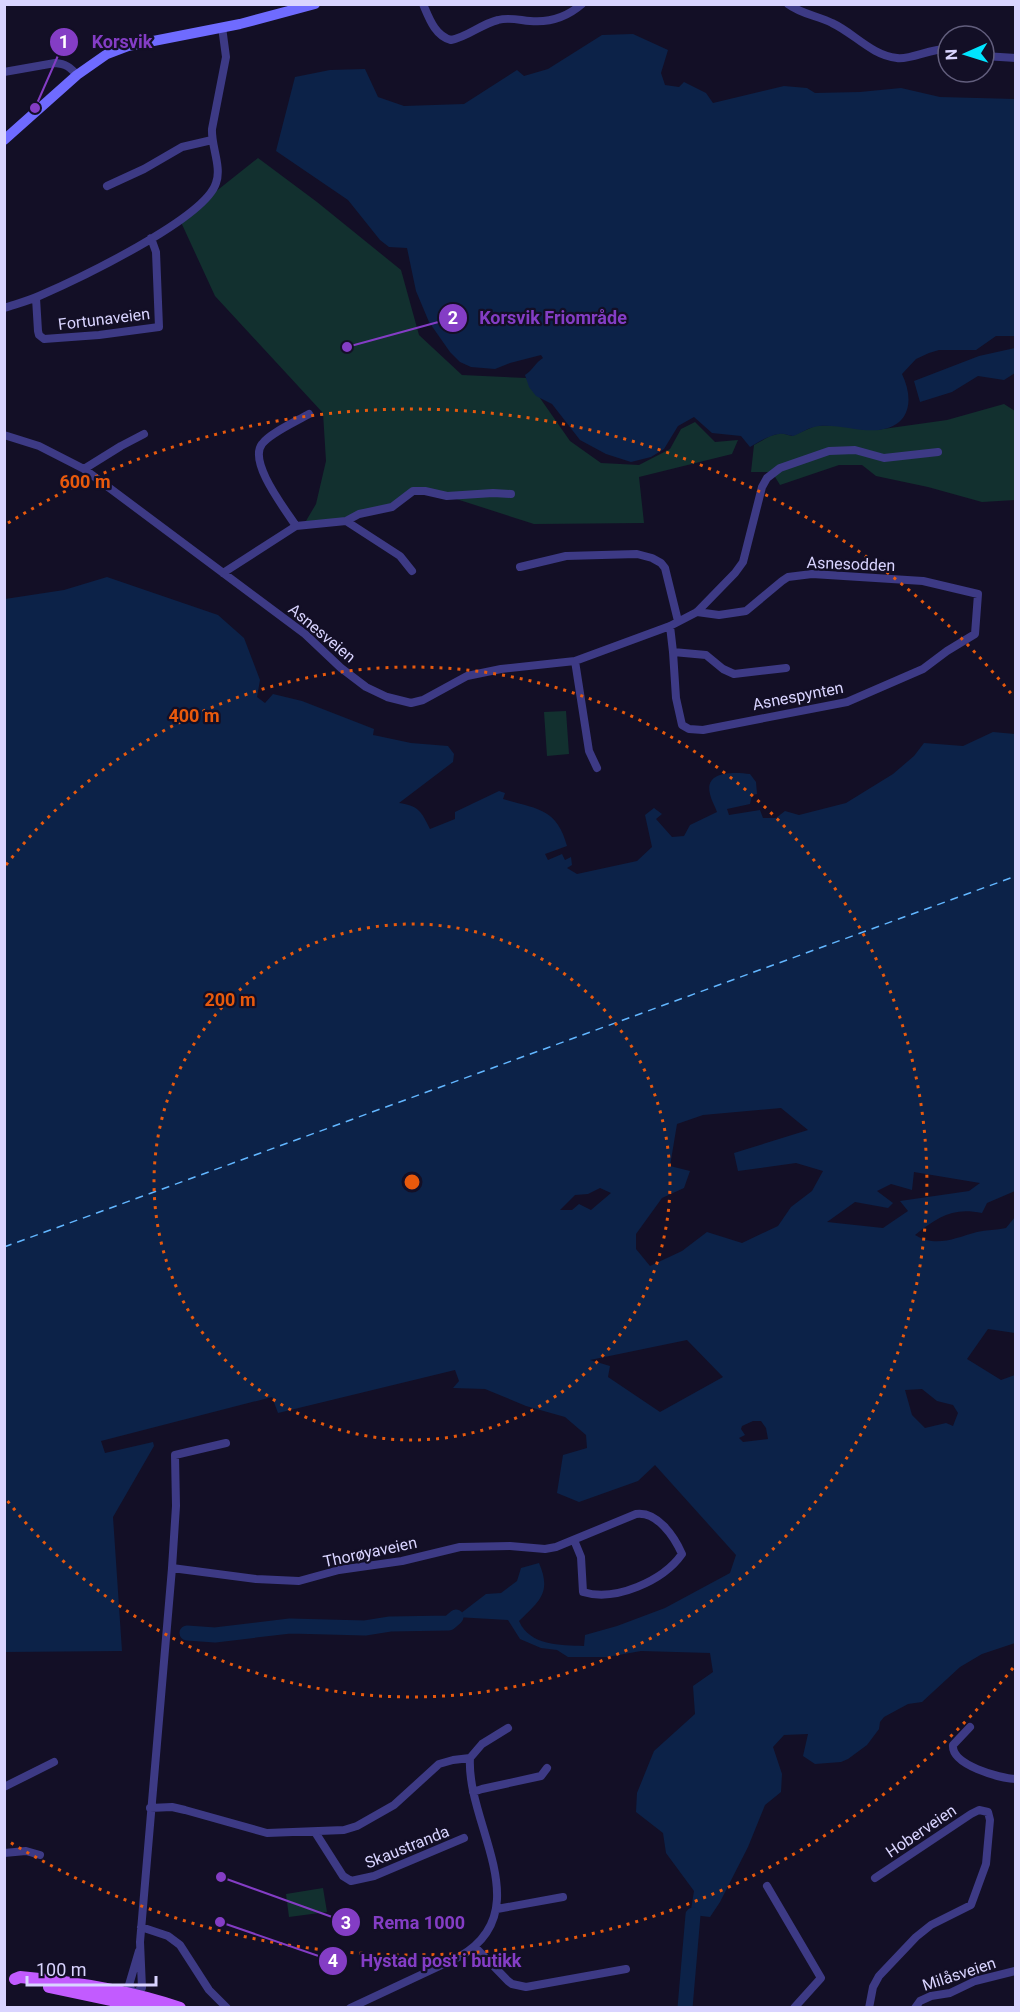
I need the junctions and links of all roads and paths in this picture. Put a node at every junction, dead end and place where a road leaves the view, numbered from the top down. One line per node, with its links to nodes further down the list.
1 (315, 4): 5 (main road)
2 (423, 4): 3 (street)
3 (582, 4)
4 (788, 4): 6 (street)
5 (222, 27): 10 (main road); 12 (street, Fortunaveien)
6 (936, 50)
7 (996, 57): 8 (street)
8 (1016, 58)
9 (4, 72): 10 (street)
10 (77, 75): 11 (main road)
11 (4, 140)
12 (212, 140): 13 (street); 14 (street, Fortunaveien)
13 (107, 186)
14 (151, 238): 15 (street, Fortunaveien); 15 (street, Fortunaveien)
15 (36, 298): 16 (street, Fortunaveien)
16 (5, 305)
17 (309, 414): 24 (street)
18 (144, 434): 21 (street)
19 (4, 435): 21 (street, Asnesveien)
20 (938, 452): 29 (street, Asnesveien)
21 (84, 469): 27 (street, Asnesveien)
22 (511, 494): 23 (street)
23 (346, 521): 24 (street); 26 (street)
24 (296, 526): 27 (street)
25 (520, 567): 30 (street)
26 (412, 571)
27 (223, 573): 33 (street, Asnesveien)
28 (978, 594): 29 (street, Asnesodden); 32 (street, Asnespynten)
29 (697, 612): 30 (street, Asnesveien)
30 (678, 621): 31 (street, Asnesveien)
31 (670, 626): 32 (street, Asnespynten); 33 (street, Asnesveien)
32 (673, 652): 34 (street, Asnespynten)
33 (575, 661): 35 (street)
34 (786, 668)
35 (597, 768)
36 (226, 1443): 38 (street)
37 (573, 1540): 37 (street, Thorøyaveien); 38 (street, Thorøyaveien)
38 (172, 1568): 47 (street)
39 (970, 1727): 44 (street)
40 (508, 1728): 41 (street)
41 (470, 1758): 46 (street); 48 (street)
42 (54, 1762): 45 (street)
43 (547, 1768): 46 (street)
44 (1016, 1779)
45 (4, 1787)
46 (473, 1792): 55 (street)
47 (150, 1808): 48 (street); 56 (street)
48 (315, 1832): 49 (street, Skaustranda)
49 (464, 1838)
50 (4, 1853): 51 (street)
51 (40, 1855)
52 (875, 1878): 66 (street, Hoberveien)
53 (767, 1886): 65 (street)
54 (563, 1897): 55 (street)
55 (497, 1909): 57 (street)
56 (141, 1927): 61 (street); 63 (street)
57 (475, 1947): 58 (street); 64 (street)
58 (626, 1969)
59 (1015, 1971): 67 (street, Milåsveien)
60 (10, 1978): 61 (main road)
61 (140, 2004): 62 (main road)
62 (180, 2007)
63 (227, 2007)
64 (350, 2007)
65 (794, 2007)
66 (869, 2007)
67 (915, 2007)

